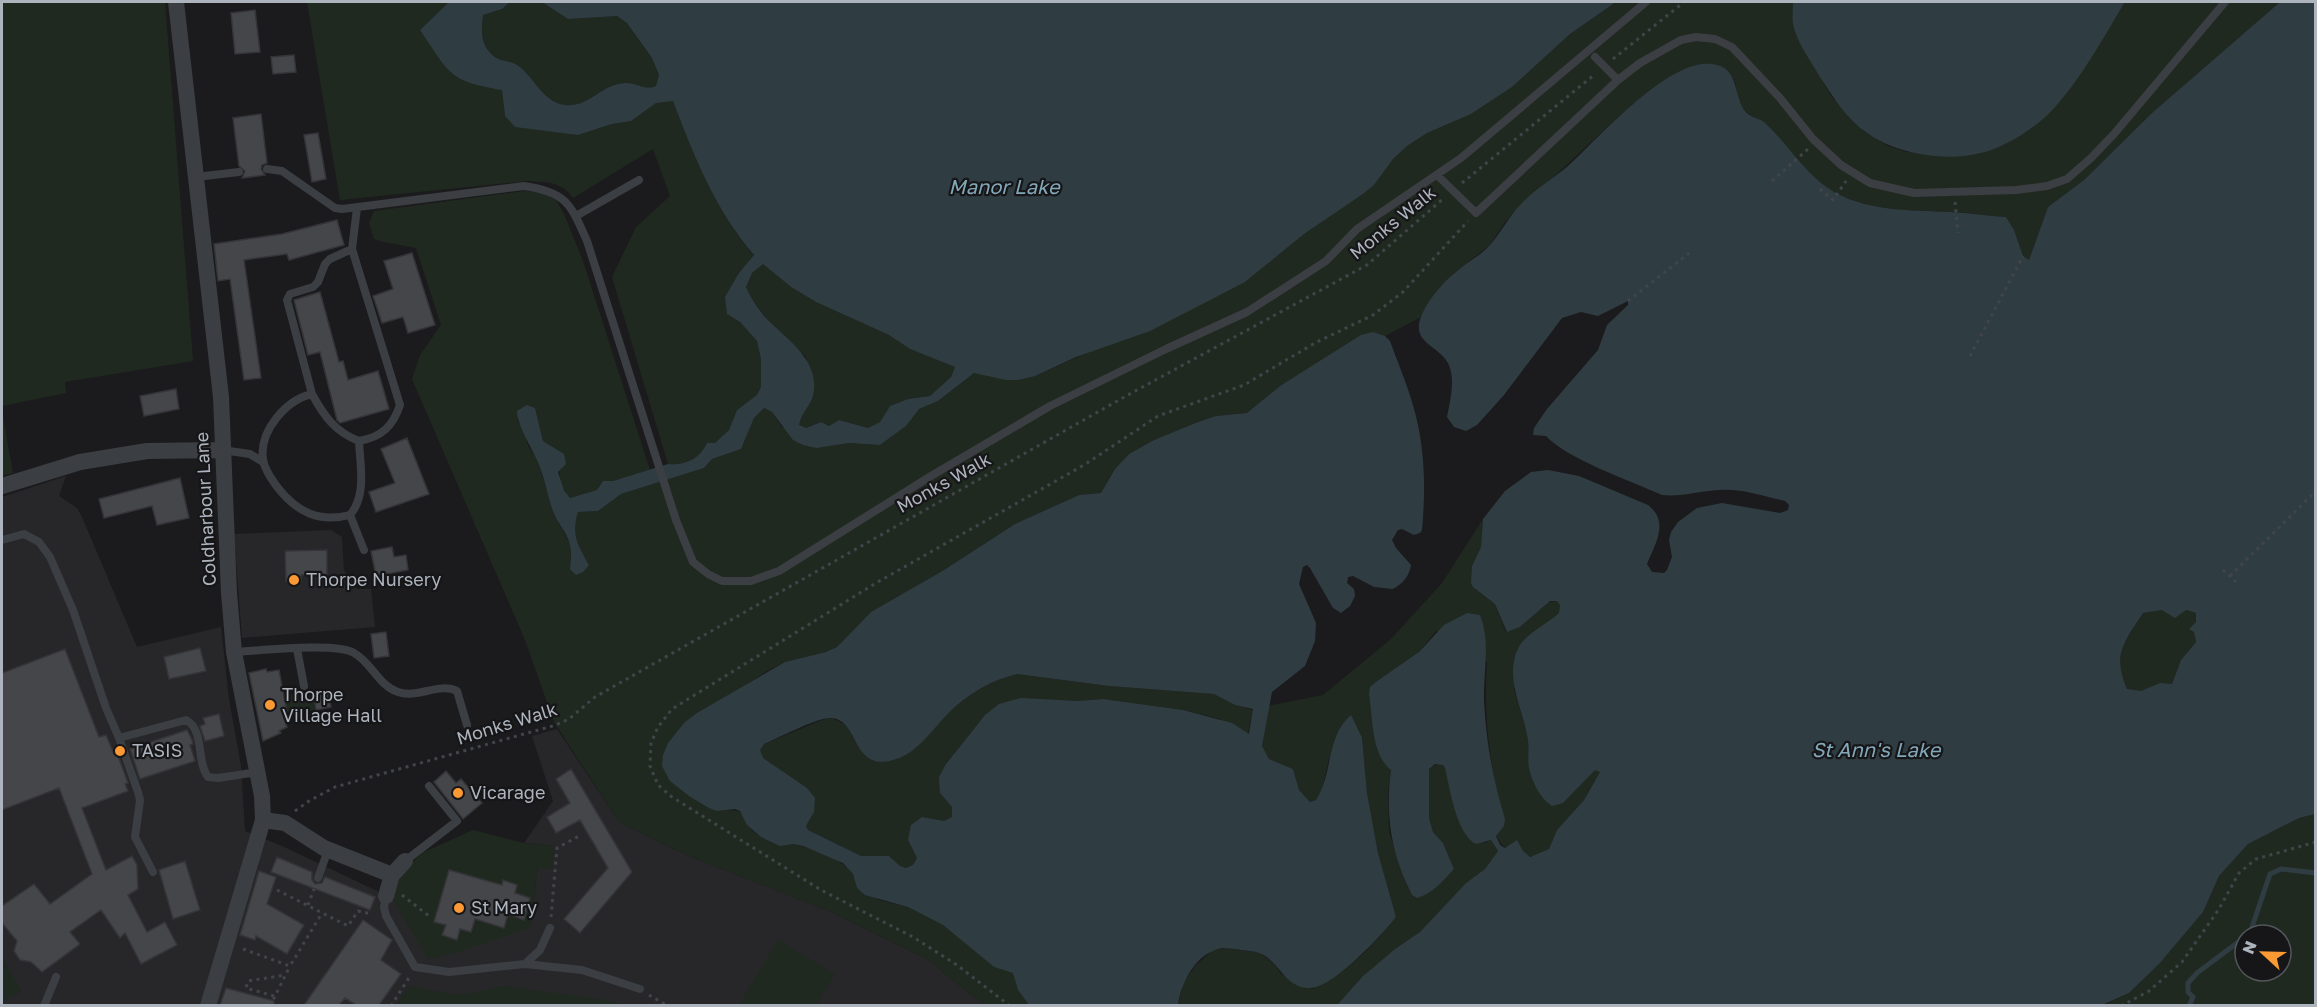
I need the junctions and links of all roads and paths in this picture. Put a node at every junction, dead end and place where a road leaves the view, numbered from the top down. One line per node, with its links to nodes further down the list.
1 (176, 2): 14 (street, Coldharbour Lane)
2 (1646, 2): 13 (lane)
3 (1684, 2): 5 (path)
4 (2225, 2): 19 (lane)
5 (1633, 43)
6 (1595, 57): 7 (lane)
7 (1618, 80): 9 (lane); 21 (lane)
8 (1577, 89): 18 (path, Monks Walk)
9 (1816, 142): 12 (lane); 16 (path)
10 (267, 169): 20 (lane)
11 (239, 172): 14 (lane)
12 (1852, 172): 17 (path); 19 (lane)
13 (1437, 175): 18 (lane); 22 (lane)
14 (195, 177): 31 (street, Coldharbour Lane)
15 (639, 180): 22 (lane)
16 (1772, 181)
17 (1820, 189)
18 (1453, 191): 21 (lane); 49 (path, Monks Walk)
19 (1954, 192): 23 (path)
20 (357, 208): 22 (lane); 24 (lane)
21 (1476, 213): 76 (path)
22 (576, 216)
23 (1958, 233)
24 (352, 249): 29 (lane); 30 (lane)
25 (1693, 250): 27 (path)
26 (2023, 256): 28 (path)
27 (1628, 301)
28 (1970, 356)
29 (312, 394): 30 (lane); 32 (lane)
30 (360, 441): 35 (lane)
31 (222, 450): 32 (lane); 33 (street); 42 (street, Coldharbour Lane)
32 (263, 462): 35 (lane)
33 (2, 486)
34 (2316, 491): 39 (path)
35 (350, 515): 37 (lane)
36 (2, 540): 45 (lane)
37 (364, 550)
38 (2223, 570): 39 (path)
39 (2229, 576): 40 (path)
40 (2236, 582)
41 (297, 649): 42 (lane); 43 (lane); 44 (lane)
42 (234, 652): 46 (street, Coldharbour Lane)
43 (304, 686)
44 (467, 724)
45 (119, 738): 46 (lane); 54 (lane)
46 (258, 772): 48 (street, Coldharbour Lane)
47 (429, 786): 53 (lane)
48 (263, 820): 49 (street); 63 (street, Coldharbour Lane)
49 (285, 823): 52 (street)
50 (581, 835): 62 (path)
51 (2316, 842): 77 (path)
52 (328, 850): 55 (lane); 56 (street)
53 (405, 861): 56 (street)
54 (153, 872)
55 (318, 878): 58 (path)
56 (389, 885): 60 (lane); 61 (path)
57 (278, 890): 58 (path)
58 (308, 905): 59 (path)
59 (322, 913): 60 (path); 65 (path)
60 (386, 916): 66 (lane)
61 (429, 916)
62 (549, 928): 64 (lane)
63 (227, 944): 65 (path); 72 (street, Coldharbour Lane)
64 (525, 963): 66 (lane); 69 (lane)
65 (290, 966): 67 (path)
66 (416, 967): 74 (path)
67 (285, 975): 70 (path); 70 (path)
68 (56, 977): 71 (lane)
69 (640, 989): 75 (path)
70 (274, 996): 73 (path)
71 (44, 1005)
72 (208, 1005)
73 (270, 1005)
74 (391, 1005)
75 (668, 1005)
76 (1010, 1005)
77 (2121, 1005)

